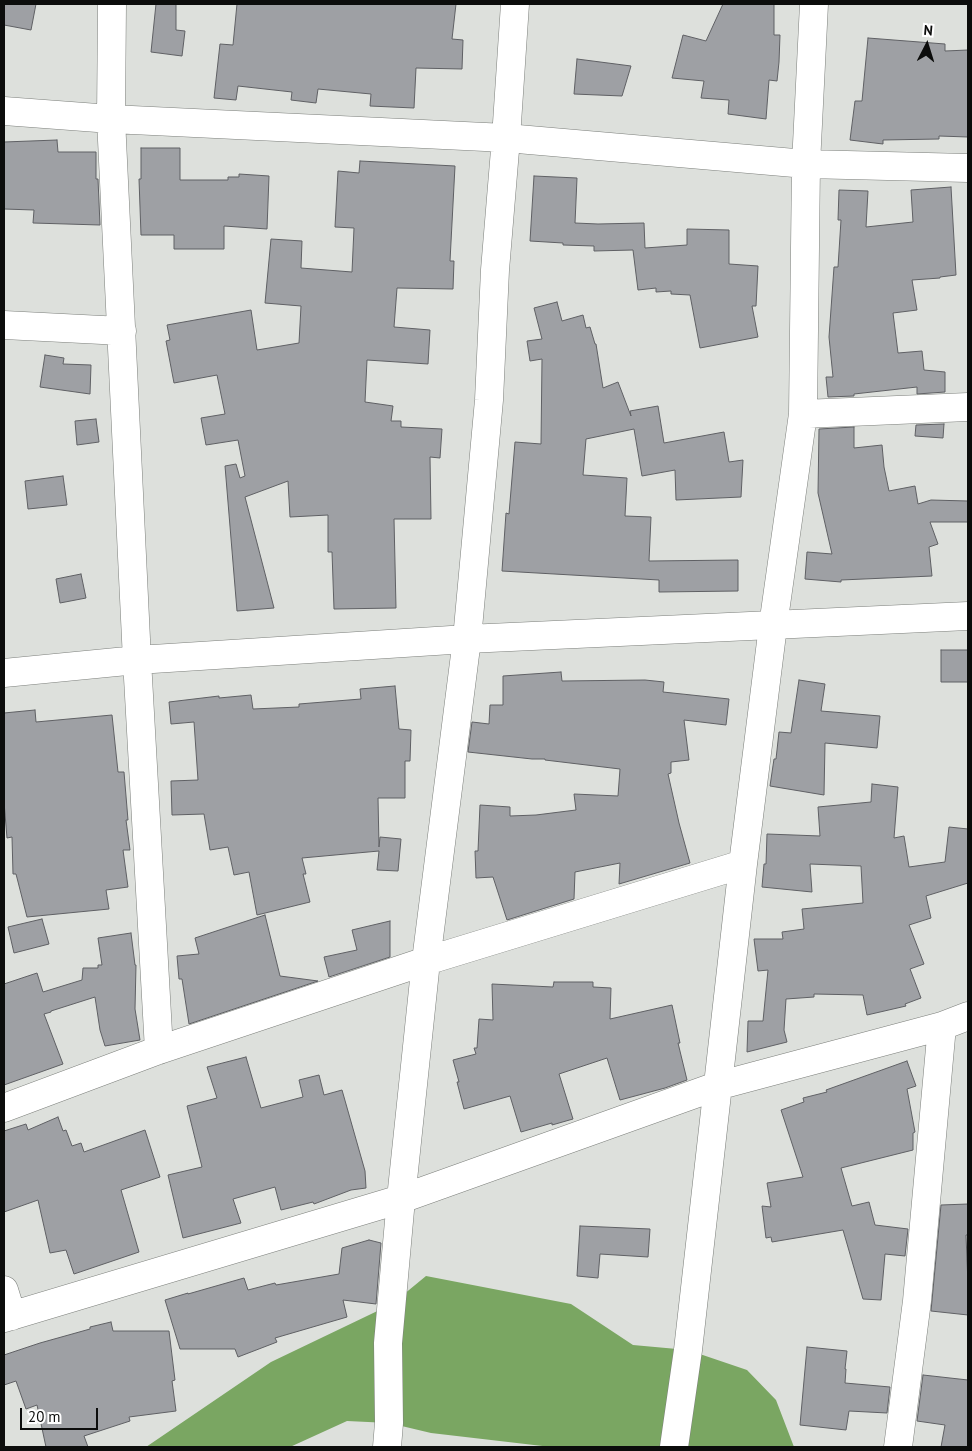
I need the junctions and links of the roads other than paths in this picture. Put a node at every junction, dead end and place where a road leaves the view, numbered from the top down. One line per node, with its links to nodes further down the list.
1 (112, 4): 5 (street)
2 (515, 4): 6 (street)
3 (814, 4): 7 (street)
4 (4, 111): 5 (street)
5 (111, 119): 6 (street); 10 (street)
6 (506, 138): 7 (street); 15 (street)
7 (806, 164): 8 (street); 12 (street)
8 (968, 168)
9 (4, 325): 10 (street)
10 (122, 331): 16 (street)
11 (968, 407): 12 (street)
12 (803, 414): 14 (street)
13 (968, 616): 14 (street)
14 (773, 626): 15 (street); 18 (street)
15 (467, 639): 16 (street); 19 (street)
16 (137, 660): 17 (street); 22 (street)
17 (4, 673)
18 (743, 864): 19 (street); 23 (street)
19 (426, 961): 22 (street); 25 (street)
20 (968, 1016): 21 (street)
21 (942, 1026): 23 (street); 30 (street)
22 (159, 1050): 24 (street)
23 (717, 1086): 25 (street); 29 (street)
24 (4, 1108)
25 (401, 1199): 27 (street); 28 (street)
26 (4, 1290): 27 (street)
27 (8, 1317)
28 (386, 1447)
29 (674, 1447)
30 (898, 1447)

